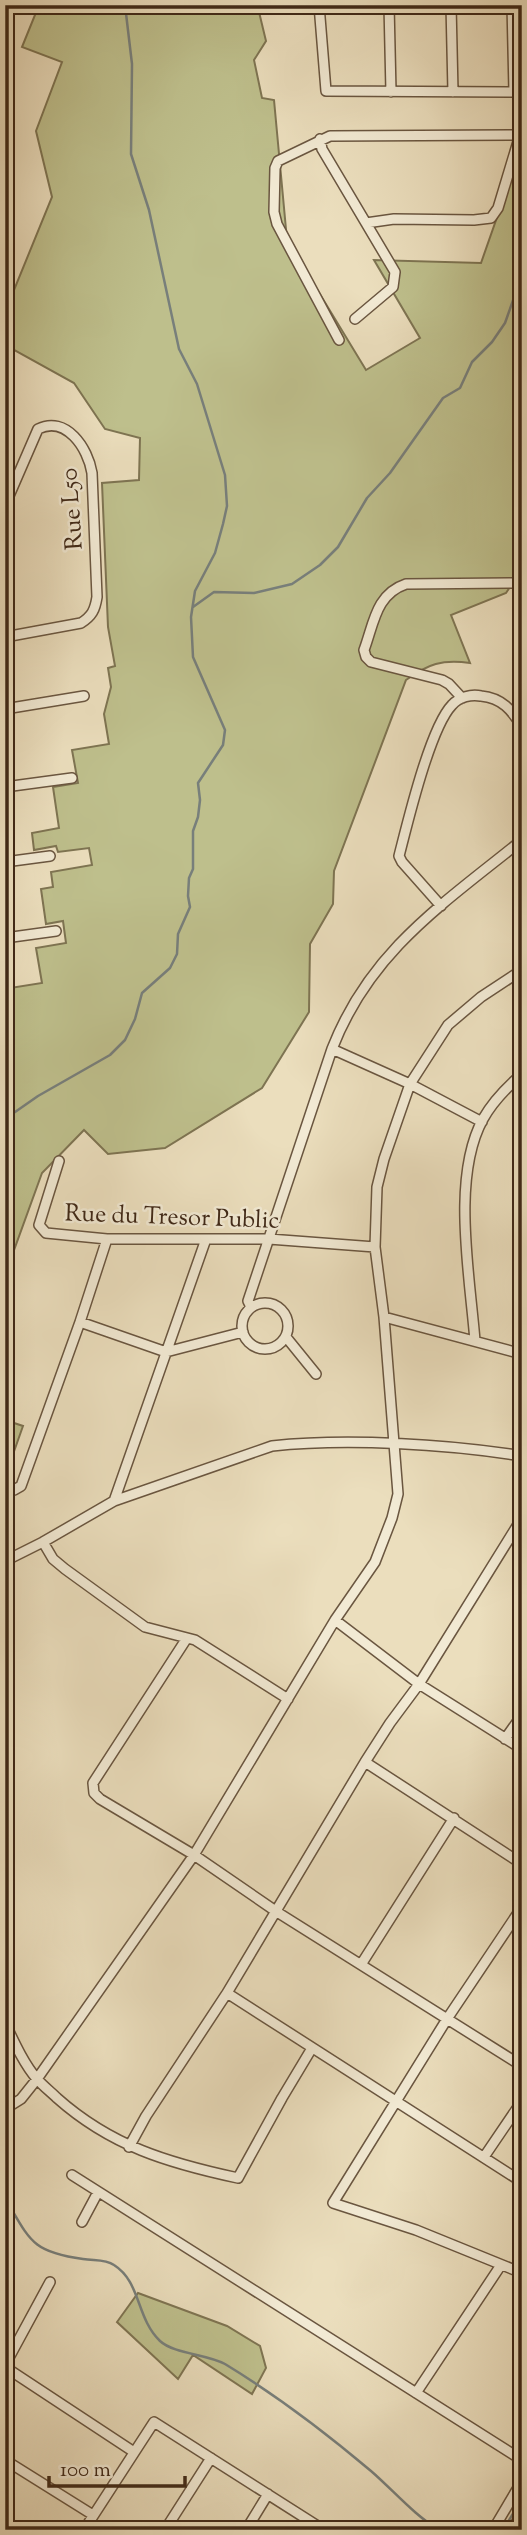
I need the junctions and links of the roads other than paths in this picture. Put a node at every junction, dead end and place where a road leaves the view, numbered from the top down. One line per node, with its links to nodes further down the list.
1 (319, 5): 5 (street)
2 (389, 5): 5 (street)
3 (451, 5): 6 (street)
4 (512, 5): 7 (street)
5 (391, 92): 6 (street)
6 (453, 92): 7 (street)
7 (518, 92)
8 (521, 135): 9 (street); 10 (street)
9 (320, 139): 10 (street); 12 (street)
10 (366, 223): 11 (street)
11 (355, 318)
12 (339, 340)
13 (5, 505): 15 (street, Rue L50)
14 (522, 583): 17 (street)
15 (5, 637)
16 (84, 696): 18 (street)
17 (462, 698): 19 (street); 25 (street)
18 (5, 709)
19 (522, 727)
20 (72, 778): 21 (street)
21 (5, 787)
22 (522, 840): 25 (street)
23 (50, 856): 24 (street)
24 (5, 862)
25 (441, 906): 29 (street)
26 (56, 931): 27 (street)
27 (5, 938)
28 (522, 970): 31 (street)
29 (332, 1049): 31 (street); 36 (street)
30 (522, 1074): 32 (street)
31 (410, 1084): 32 (street); 37 (street)
32 (482, 1122): 43 (street)
33 (59, 1161): 34 (street, Rue du Tresor Public)
34 (107, 1239): 35 (street, Rue du Tresor Public); 40 (street)
35 (206, 1239): 36 (street, Rue du Tresor Public); 44 (street)
36 (269, 1239): 37 (street, Rue du Tresor Public); 38 (street)
37 (375, 1247): 39 (street)
38 (251, 1307): 41 (street); 42 (street)
39 (384, 1317): 43 (street); 47 (street)
40 (80, 1322): 44 (street); 49 (street)
41 (243, 1332): 42 (street); 44 (street)
42 (286, 1336): 46 (street)
43 (475, 1341): 45 (street)
44 (166, 1352): 50 (street)
45 (522, 1354)
46 (316, 1374)
47 (395, 1445): 48 (street); 50 (street); 54 (street)
48 (522, 1456)
49 (5, 1490)
50 (114, 1501): 52 (street)
51 (522, 1518): 56 (street)
52 (43, 1542): 53 (street); 55 (street)
53 (5, 1561)
54 (335, 1620): 56 (street); 57 (street)
55 (187, 1638): 57 (street); 63 (street)
56 (419, 1684): 59 (street); 61 (street)
57 (288, 1699): 63 (street)
58 (522, 1715): 59 (street)
59 (505, 1739): 60 (street)
60 (522, 1749)
61 (365, 1762): 62 (street); 66 (street)
62 (454, 1818): 64 (street); 67 (street)
63 (194, 1855): 66 (street); 73 (street)
64 (522, 1864)
65 (522, 1907): 69 (street)
66 (277, 1912): 67 (street); 68 (street)
67 (362, 1963): 69 (street)
68 (227, 1993): 71 (street); 77 (street)
69 (447, 2019): 72 (street); 75 (street)
70 (5, 2023): 73 (street)
71 (313, 2048): 75 (street); 77 (street)
72 (522, 2066)
73 (37, 2079): 76 (street); 77 (street)
74 (522, 2101): 78 (street)
75 (396, 2103): 78 (street); 83 (street)
76 (5, 2109)
77 (129, 2147)
78 (484, 2157): 80 (street)
79 (72, 2175): 81 (street)
80 (522, 2182)
81 (99, 2192): 82 (street); 87 (street)
82 (82, 2222)
83 (501, 2265): 84 (street); 87 (street)
84 (522, 2273)
85 (50, 2282): 86 (street)
86 (5, 2366): 88 (street)
87 (416, 2393): 91 (street)
88 (134, 2452): 89 (street); 95 (street)
89 (211, 2458): 93 (street); 97 (street)
90 (5, 2460): 95 (street)
91 (522, 2460)
92 (522, 2481): 100 (street)
93 (268, 2494): 98 (street); 99 (street)
94 (522, 2513): 101 (street)
95 (93, 2515): 96 (street)
96 (84, 2530)
97 (165, 2530)
98 (246, 2530)
99 (324, 2530)
100 (493, 2530)
101 (512, 2530)

